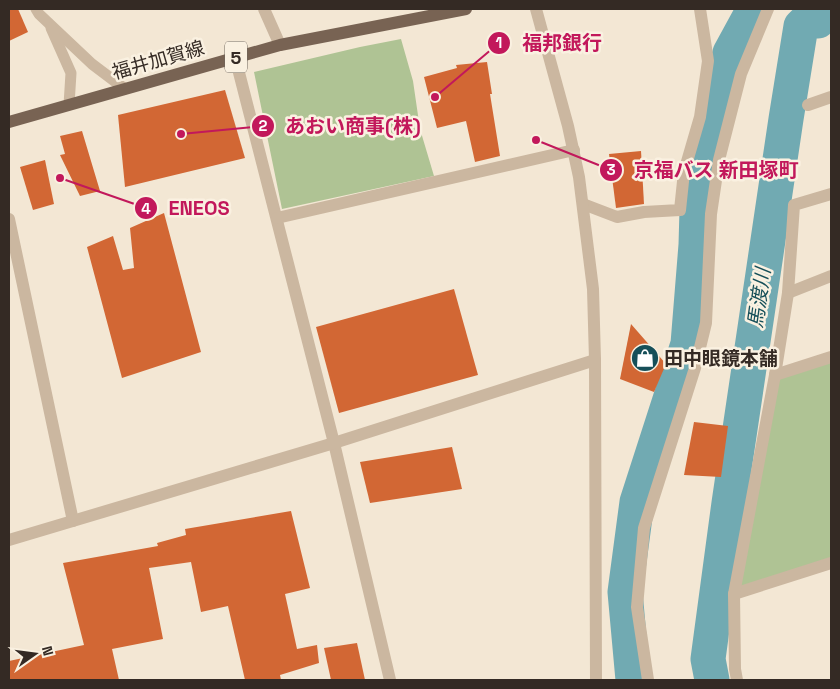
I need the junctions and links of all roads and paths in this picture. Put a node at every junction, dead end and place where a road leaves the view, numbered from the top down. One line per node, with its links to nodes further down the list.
1 (36, 9): 7 (lane)
2 (264, 9): 8 (street)
3 (466, 9): 8 (main road, 福井加賀線 / 5)
4 (536, 9): 15 (street)
5 (700, 9): 17 (street)
6 (768, 9): 32 (street)
7 (49, 24): 10 (lane); 12 (lane)
8 (280, 45): 9 (main road, 福井加賀線 / 5)
9 (235, 57): 10 (main road, 福井加賀線 / 5); 18 (street)
10 (125, 89): 12 (main road, 福井加賀線 / 5)
11 (831, 97): 13 (street)
12 (68, 105): 14 (main road, 福井加賀線 / 5)
13 (808, 105)
14 (9, 122)
15 (574, 150): 17 (street); 18 (street)
16 (831, 194): 21 (street)
17 (584, 204): 23 (street)
18 (277, 218): 25 (street)
19 (9, 219): 26 (street)
20 (831, 276): 21 (street)
21 (788, 293): 24 (street)
22 (831, 357): 24 (street)
23 (595, 360): 25 (street); 31 (street)
24 (775, 375): 29 (street)
25 (334, 443): 26 (street); 30 (street)
26 (73, 521): 27 (street)
27 (9, 540)
28 (831, 563): 29 (street)
29 (734, 594): 33 (street)
30 (390, 680)
31 (596, 680)
32 (648, 680)
33 (737, 680)

